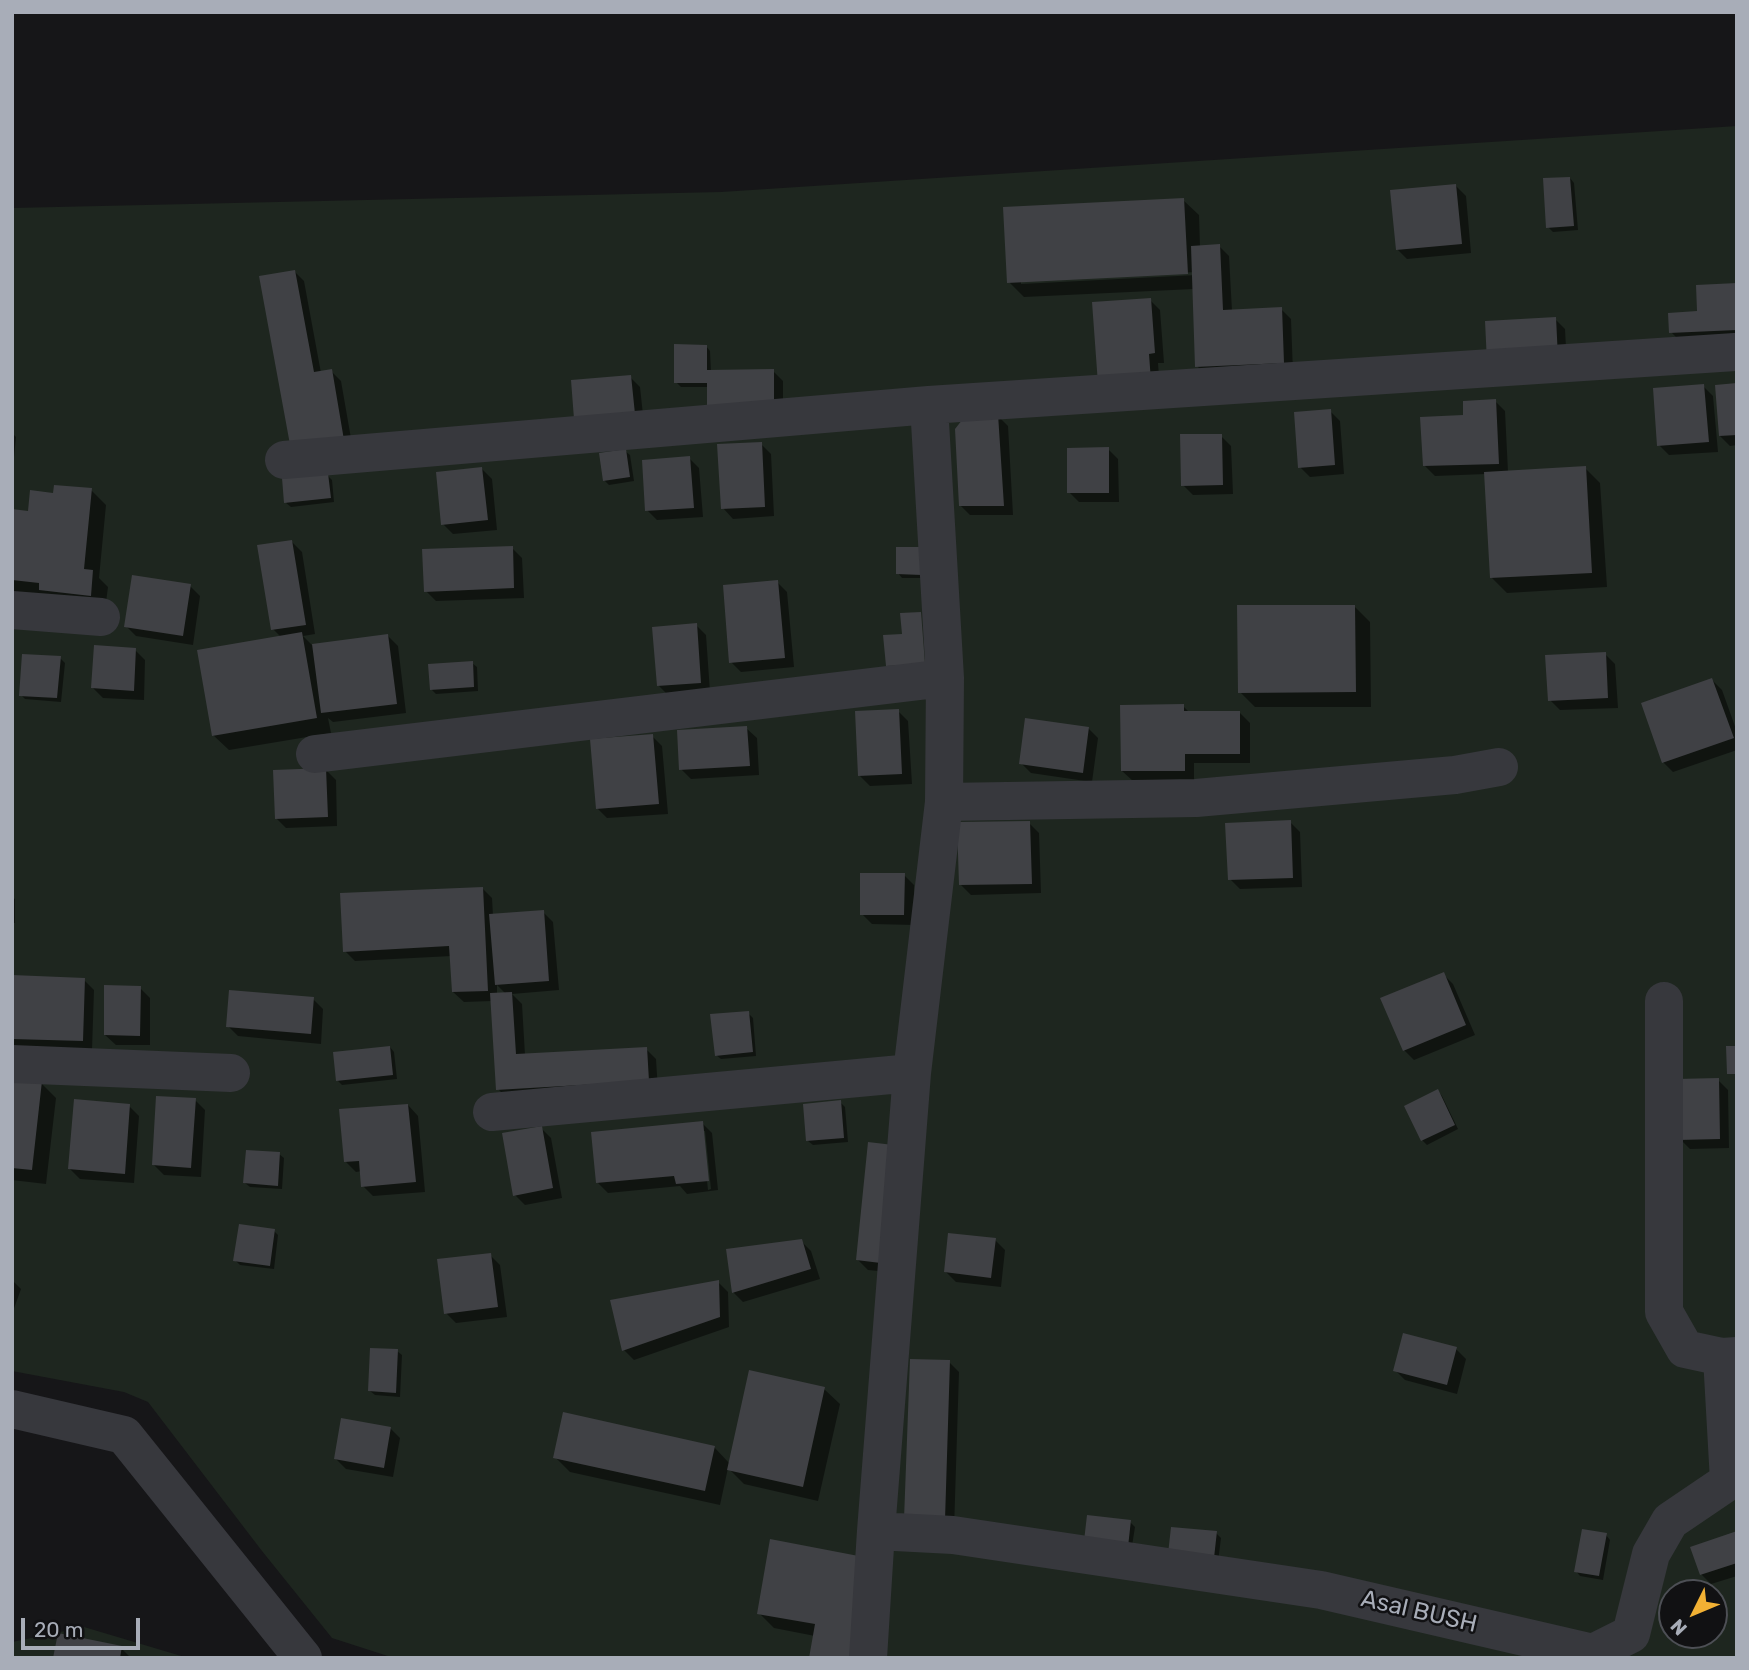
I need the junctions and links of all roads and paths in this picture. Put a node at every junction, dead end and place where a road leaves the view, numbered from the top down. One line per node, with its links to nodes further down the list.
1 (1735, 352): 2 (street)
2 (929, 405): 3 (street); 6 (street)
3 (284, 460)
4 (12, 610): 5 (street)
5 (101, 617)
6 (945, 678): 7 (street); 9 (street)
7 (315, 754)
8 (1499, 767): 9 (street)
9 (944, 802): 13 (street)
10 (1664, 1001): 15 (street)
11 (12, 1064): 12 (street)
12 (231, 1073)
13 (912, 1073): 14 (street); 17 (street)
14 (492, 1112)
15 (1730, 1357): 17 (street, Asal BUSH)
16 (12, 1409): 18 (street)
17 (876, 1531): 19 (street)
18 (303, 1658)
19 (868, 1658)

